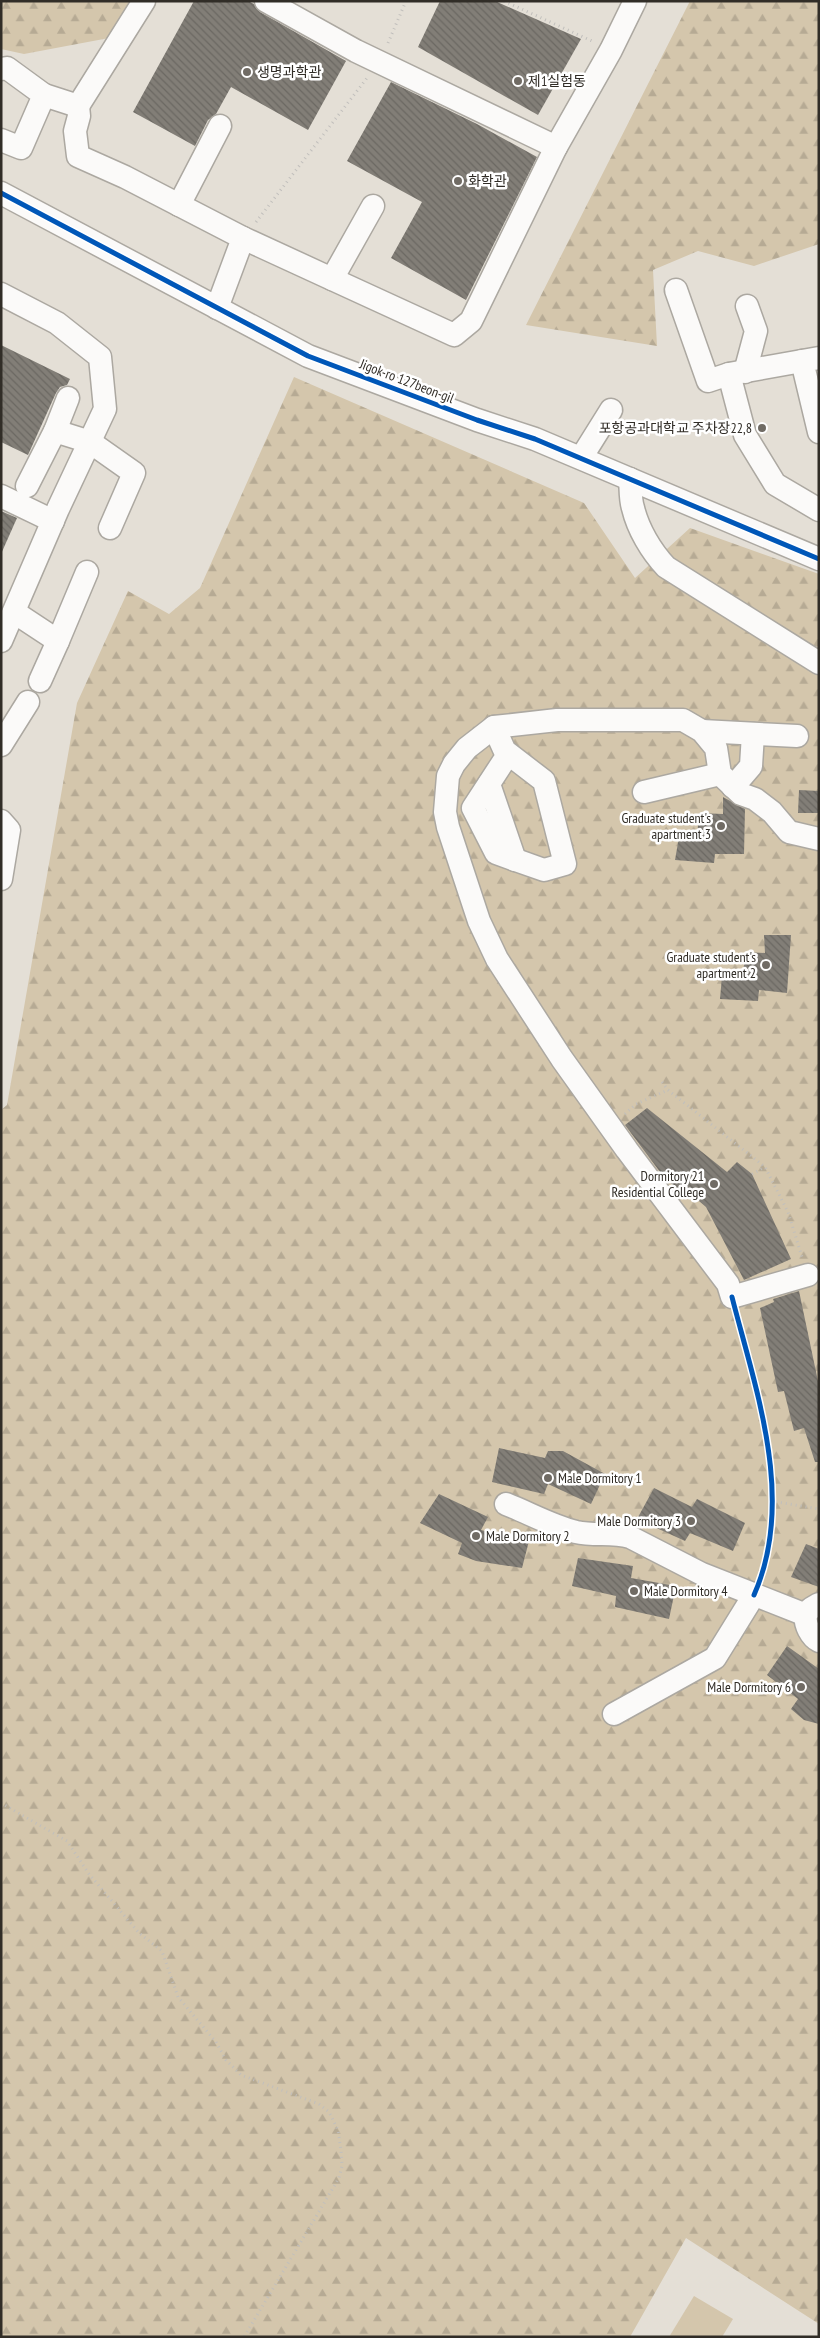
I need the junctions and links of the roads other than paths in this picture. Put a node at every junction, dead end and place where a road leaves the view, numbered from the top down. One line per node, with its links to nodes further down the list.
1 (144, 1): 6 (street)
2 (266, 1): 9 (street)
3 (635, 1): 9 (street)
4 (1, 69): 5 (street)
5 (44, 95): 6 (street); 8 (street)
6 (78, 106): 11 (street)
7 (220, 126): 11 (street)
8 (1, 140)
9 (556, 147): 14 (street)
10 (1, 193): 18 (street, Jigok-ro 127beon-gil)
11 (179, 205): 13 (street)
12 (373, 206): 14 (street)
13 (243, 238): 14 (street); 18 (street)
14 (332, 279)
15 (676, 290): 20 (street)
16 (1, 294): 25 (street)
17 (747, 306): 20 (street)
18 (218, 308): 26 (street, Jigok-ro 127beon-gil)
19 (810, 359): 20 (street); 24 (street)
20 (737, 373): 30 (street)
21 (68, 398): 23 (street)
22 (611, 410): 26 (street)
23 (55, 431): 25 (street); 28 (street)
24 (819, 432)
25 (90, 442): 31 (street); 32 (street)
26 (581, 458): 27 (street, Jigok-ro 127beon-gil)
27 (630, 480): 33 (street, Jigok-ro 127beon-gil); 38 (street)
28 (27, 486)
29 (1, 496): 31 (street)
30 (819, 510)
31 (53, 521): 35 (street)
32 (110, 528)
33 (819, 559)
34 (87, 572): 37 (street)
35 (14, 612): 36 (street); 37 (street)
36 (1, 641)
37 (58, 641): 39 (street)
38 (819, 662)
39 (40, 682)
40 (28, 702): 45 (street)
41 (494, 727): 42 (street); 46 (street); 52 (street)
42 (702, 731): 43 (street); 47 (street)
43 (752, 734): 44 (street); 47 (street)
44 (797, 736)
45 (1, 745)
46 (505, 751): 46 (street)
47 (727, 781): 48 (street); 50 (street)
48 (644, 792)
49 (1, 820): 51 (street)
50 (819, 839)
51 (1, 879)
52 (808, 1275)
53 (506, 1504): 54 (street)
54 (754, 1595): 55 (street); 57 (street)
55 (812, 1610): 56 (street)
56 (819, 1640)
57 (614, 1714)

